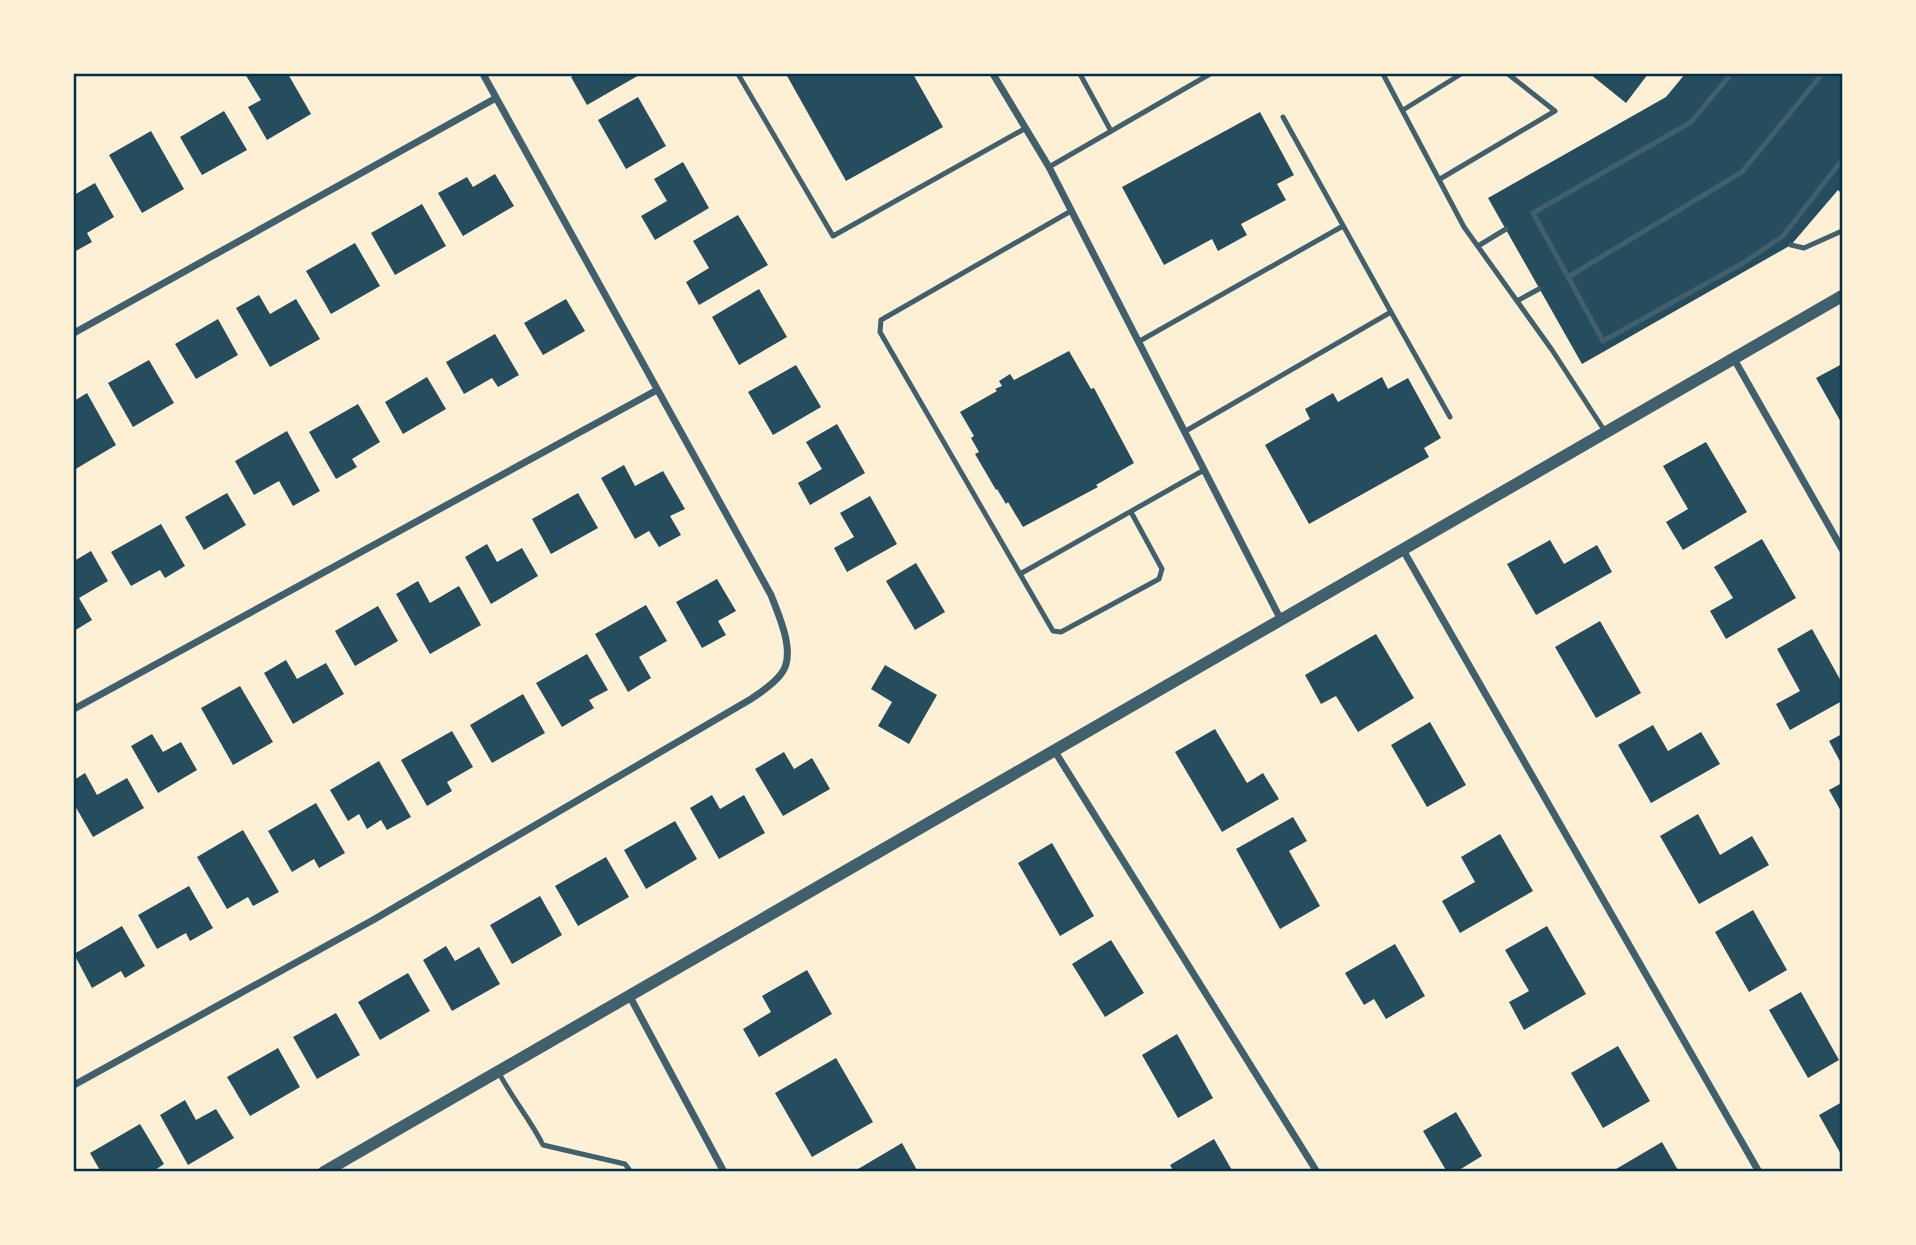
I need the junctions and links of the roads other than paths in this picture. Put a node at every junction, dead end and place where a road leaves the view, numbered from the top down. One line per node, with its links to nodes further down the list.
1 (483, 74): 11 (street)
2 (737, 74): 14 (lane)
3 (993, 74): 14 (street)
4 (1080, 74): 15 (lane)
5 (1210, 74): 15 (lane)
6 (1384, 74): 12 (lane)
7 (1461, 74): 12 (lane)
8 (1508, 74): 18 (lane)
9 (1731, 74): 25 (lane)
10 (1822, 74): 25 (lane)
11 (496, 97): 30 (street); 33 (street)
12 (1403, 110): 18 (lane)
13 (1283, 117): 20 (lane)
14 (1026, 128): 17 (street)
15 (1111, 131): 17 (lane)
16 (1843, 160): 25 (lane)
17 (1049, 167): 19 (street)
18 (1440, 179): 24 (lane)
19 (1071, 211): 31 (street); 41 (lane)
20 (1343, 226): 29 (lane); 31 (lane)
21 (1506, 229): 24 (lane)
22 (1843, 231): 23 (lane)
23 (1791, 245)
24 (1478, 246): 28 (lane)
25 (1568, 277)
26 (1539, 289): 28 (lane)
27 (1843, 296): 32 (street)
28 (1517, 301): 36 (lane)
29 (1391, 312): 34 (lane); 35 (lane)
30 (74, 333)
31 (1138, 342): 35 (street)
32 (1734, 359): 36 (street); 39 (street)
33 (657, 390): 43 (street); 47 (street)
34 (1450, 417)
35 (1184, 432): 37 (street)
36 (1606, 433): 40 (street)
37 (1204, 470): 38 (lane); 42 (street)
38 (1131, 512): 41 (lane); 41 (lane)
39 (1843, 549)
40 (1403, 550): 42 (street); 52 (street)
41 (1020, 574)
42 (1281, 620): 44 (street)
43 (74, 709)
44 (1054, 750): 45 (street); 51 (street)
45 (629, 995): 46 (street); 50 (street)
46 (498, 1071): 48 (street); 49 (lane)
47 (74, 1085)
48 (324, 1171)
49 (631, 1171)
50 (724, 1171)
51 (1317, 1171)
52 (1759, 1171)

